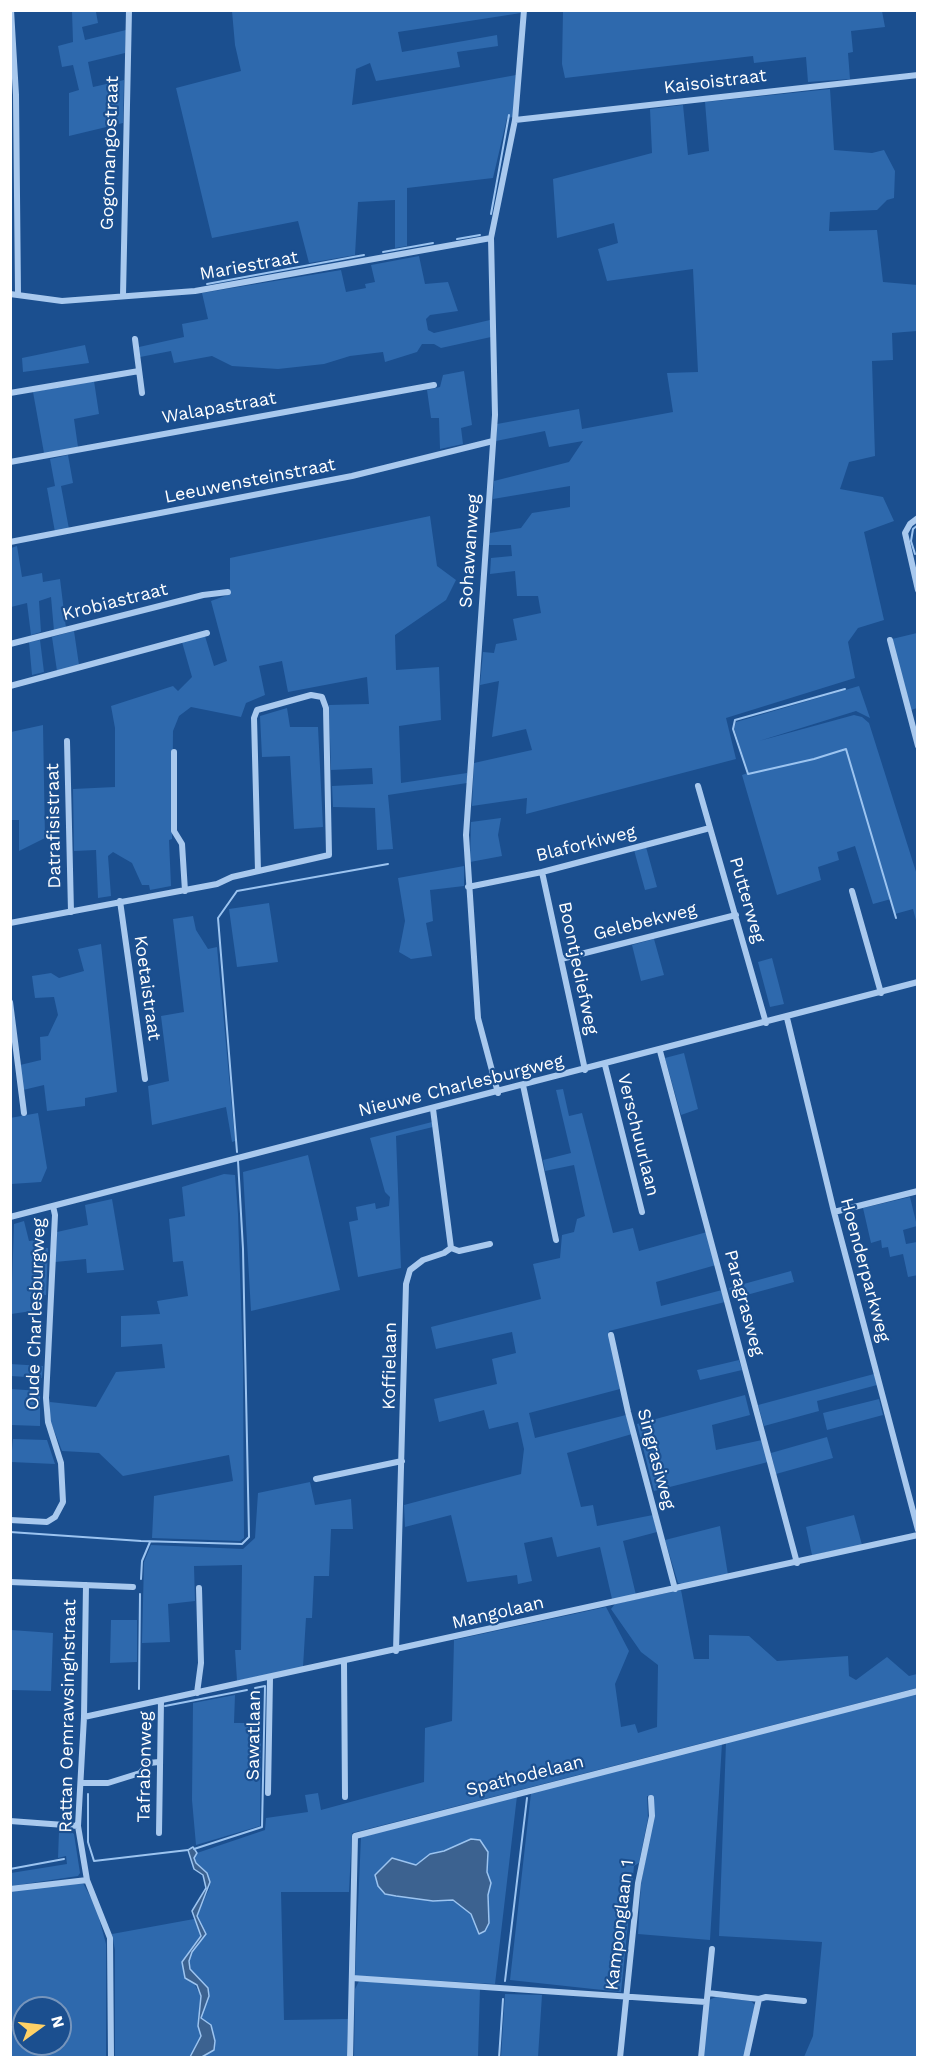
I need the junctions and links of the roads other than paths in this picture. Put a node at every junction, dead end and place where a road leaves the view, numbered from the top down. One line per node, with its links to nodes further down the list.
1 (11, 10): 4 (street)
2 (129, 10): 13 (street, Gogomangostraat)
3 (524, 10): 7 (street, Sohawanweg)
4 (12, 49): 6 (street)
5 (918, 75): 7 (street, Kaisoistraat)
6 (13, 95): 8 (street)
7 (515, 120): 11 (street, Sohawanweg)
8 (14, 140): 9 (street)
9 (14, 163): 10 (street)
10 (14, 206): 12 (street)
11 (491, 238): 13 (street, Mariestraat); 19 (street, Sohawanweg)
12 (14, 294): 13 (street, Mariestraat)
13 (123, 296)
14 (135, 339): 15 (street)
15 (139, 371): 17 (street); 18 (street)
16 (434, 385): 20 (street, Walapastraat)
17 (10, 393)
18 (142, 393)
19 (493, 441): 22 (street, Leeuwensteinstraat); 36 (street, Sohawanweg)
20 (10, 462)
21 (917, 518): 23 (street)
22 (10, 543)
23 (918, 590)
24 (228, 592): 27 (street, Krobiastraat)
25 (207, 633): 28 (street)
26 (890, 640): 30 (street)
27 (10, 644)
28 (10, 686)
29 (67, 741): 40 (street, Datrafisistraat)
30 (918, 746)
31 (174, 752): 37 (street)
32 (698, 786): 33 (street, Putterweg)
33 (710, 828): 35 (street, Blaforkiweg); 41 (street, Putterweg)
34 (258, 871): 34 (street); 37 (street)
35 (542, 872): 36 (street, Blaforkiweg); 43 (street, Boontjediefweg)
36 (468, 887): 54 (street, Sohawanweg)
37 (185, 891): 39 (street)
38 (852, 891): 45 (street)
39 (120, 902): 40 (street); 52 (street, Koetaistraat)
40 (71, 912): 42 (street)
41 (736, 915): 43 (street, Gelebekweg); 48 (street, Putterweg)
42 (10, 923)
43 (561, 959): 51 (street, Boontjediefweg)
44 (918, 982): 45 (street, Nieuwe Charlesburgweg)
45 (880, 993): 47 (street, Nieuwe Charlesburgweg)
46 (10, 1002): 56 (street)
47 (787, 1018): 48 (street, Nieuwe Charlesburgweg); 60 (street, Hoenderparkweg)
48 (766, 1023): 49 (street, Nieuwe Charlesburgweg)
49 (660, 1051): 50 (street, Nieuwe Charlesburgweg); 71 (street, Paragrasweg)
50 (605, 1065): 51 (street, Nieuwe Charlesburgweg); 59 (street, Verschuurlaan)
51 (585, 1070): 53 (street, Nieuwe Charlesburgweg)
52 (145, 1078)
53 (523, 1085): 54 (street, Nieuwe Charlesburgweg); 62 (street)
54 (498, 1093): 55 (street, Nieuwe Charlesburgweg)
55 (433, 1109): 58 (street, Nieuwe Charlesburgweg); 64 (street)
56 (24, 1113)
57 (918, 1191): 60 (street)
58 (53, 1206): 61 (street, Nieuwe Charlesburgweg); 68 (street, Oude Charlesburgweg)
59 (642, 1212)
60 (834, 1212): 69 (street, Hoenderparkweg)
61 (10, 1217)
62 (556, 1240)
63 (490, 1244): 64 (street, Koffielaan)
64 (451, 1248): 66 (street, Koffielaan)
65 (611, 1335): 76 (street, Singrasiweg)
66 (402, 1461): 67 (street); 77 (street, Koffielaan)
67 (316, 1479)
68 (10, 1520)
69 (918, 1530)
70 (918, 1535): 71 (street, Mangolaan)
71 (796, 1563): 76 (street, Mangolaan)
72 (10, 1582): 73 (street)
73 (86, 1585): 74 (street); 83 (street, Rattan Oemrawsinghstraat)
74 (133, 1587)
75 (199, 1588): 81 (street)
76 (675, 1589): 77 (street, Mangolaan)
77 (396, 1651): 78 (street, Mangolaan)
78 (344, 1662): 79 (street, Mangolaan); 87 (street)
79 (270, 1678): 81 (street, Mangolaan); 86 (street, Sawatlaan)
80 (918, 1691): 95 (street, Spathodelaan)
81 (197, 1693): 82 (street, Mangolaan)
82 (161, 1701): 83 (street, Mangolaan); 84 (street, Tafrabonweg)
83 (84, 1717): 85 (street, Rattan Oemrawsinghstraat)
84 (159, 1762): 85 (street); 91 (street, Tafrabonweg)
85 (81, 1783): 90 (street, Rattan Oemrawsinghstraat)
86 (268, 1793)
87 (345, 1797)
88 (651, 1797): 97 (street, Kamponglaan 1)
89 (10, 1821): 90 (street)
90 (78, 1826): 92 (street, Rattan Oemrawsinghstraat)
91 (159, 1833)
92 (87, 1880): 93 (street); 101 (street, Rattan Oemrawsinghstraat)
93 (10, 1889)
94 (712, 1949): 96 (street)
95 (352, 1978): 97 (street); 102 (street, Spathodelaan)
96 (708, 1994): 98 (street); 100 (street)
97 (626, 1995): 100 (street); 103 (street, Kamponglaan 1)
98 (759, 1999): 99 (street); 105 (street)
99 (804, 2001)
100 (706, 2002): 104 (street)
101 (111, 2058)
102 (350, 2058)
103 (620, 2058)
104 (700, 2058)
105 (746, 2058)

